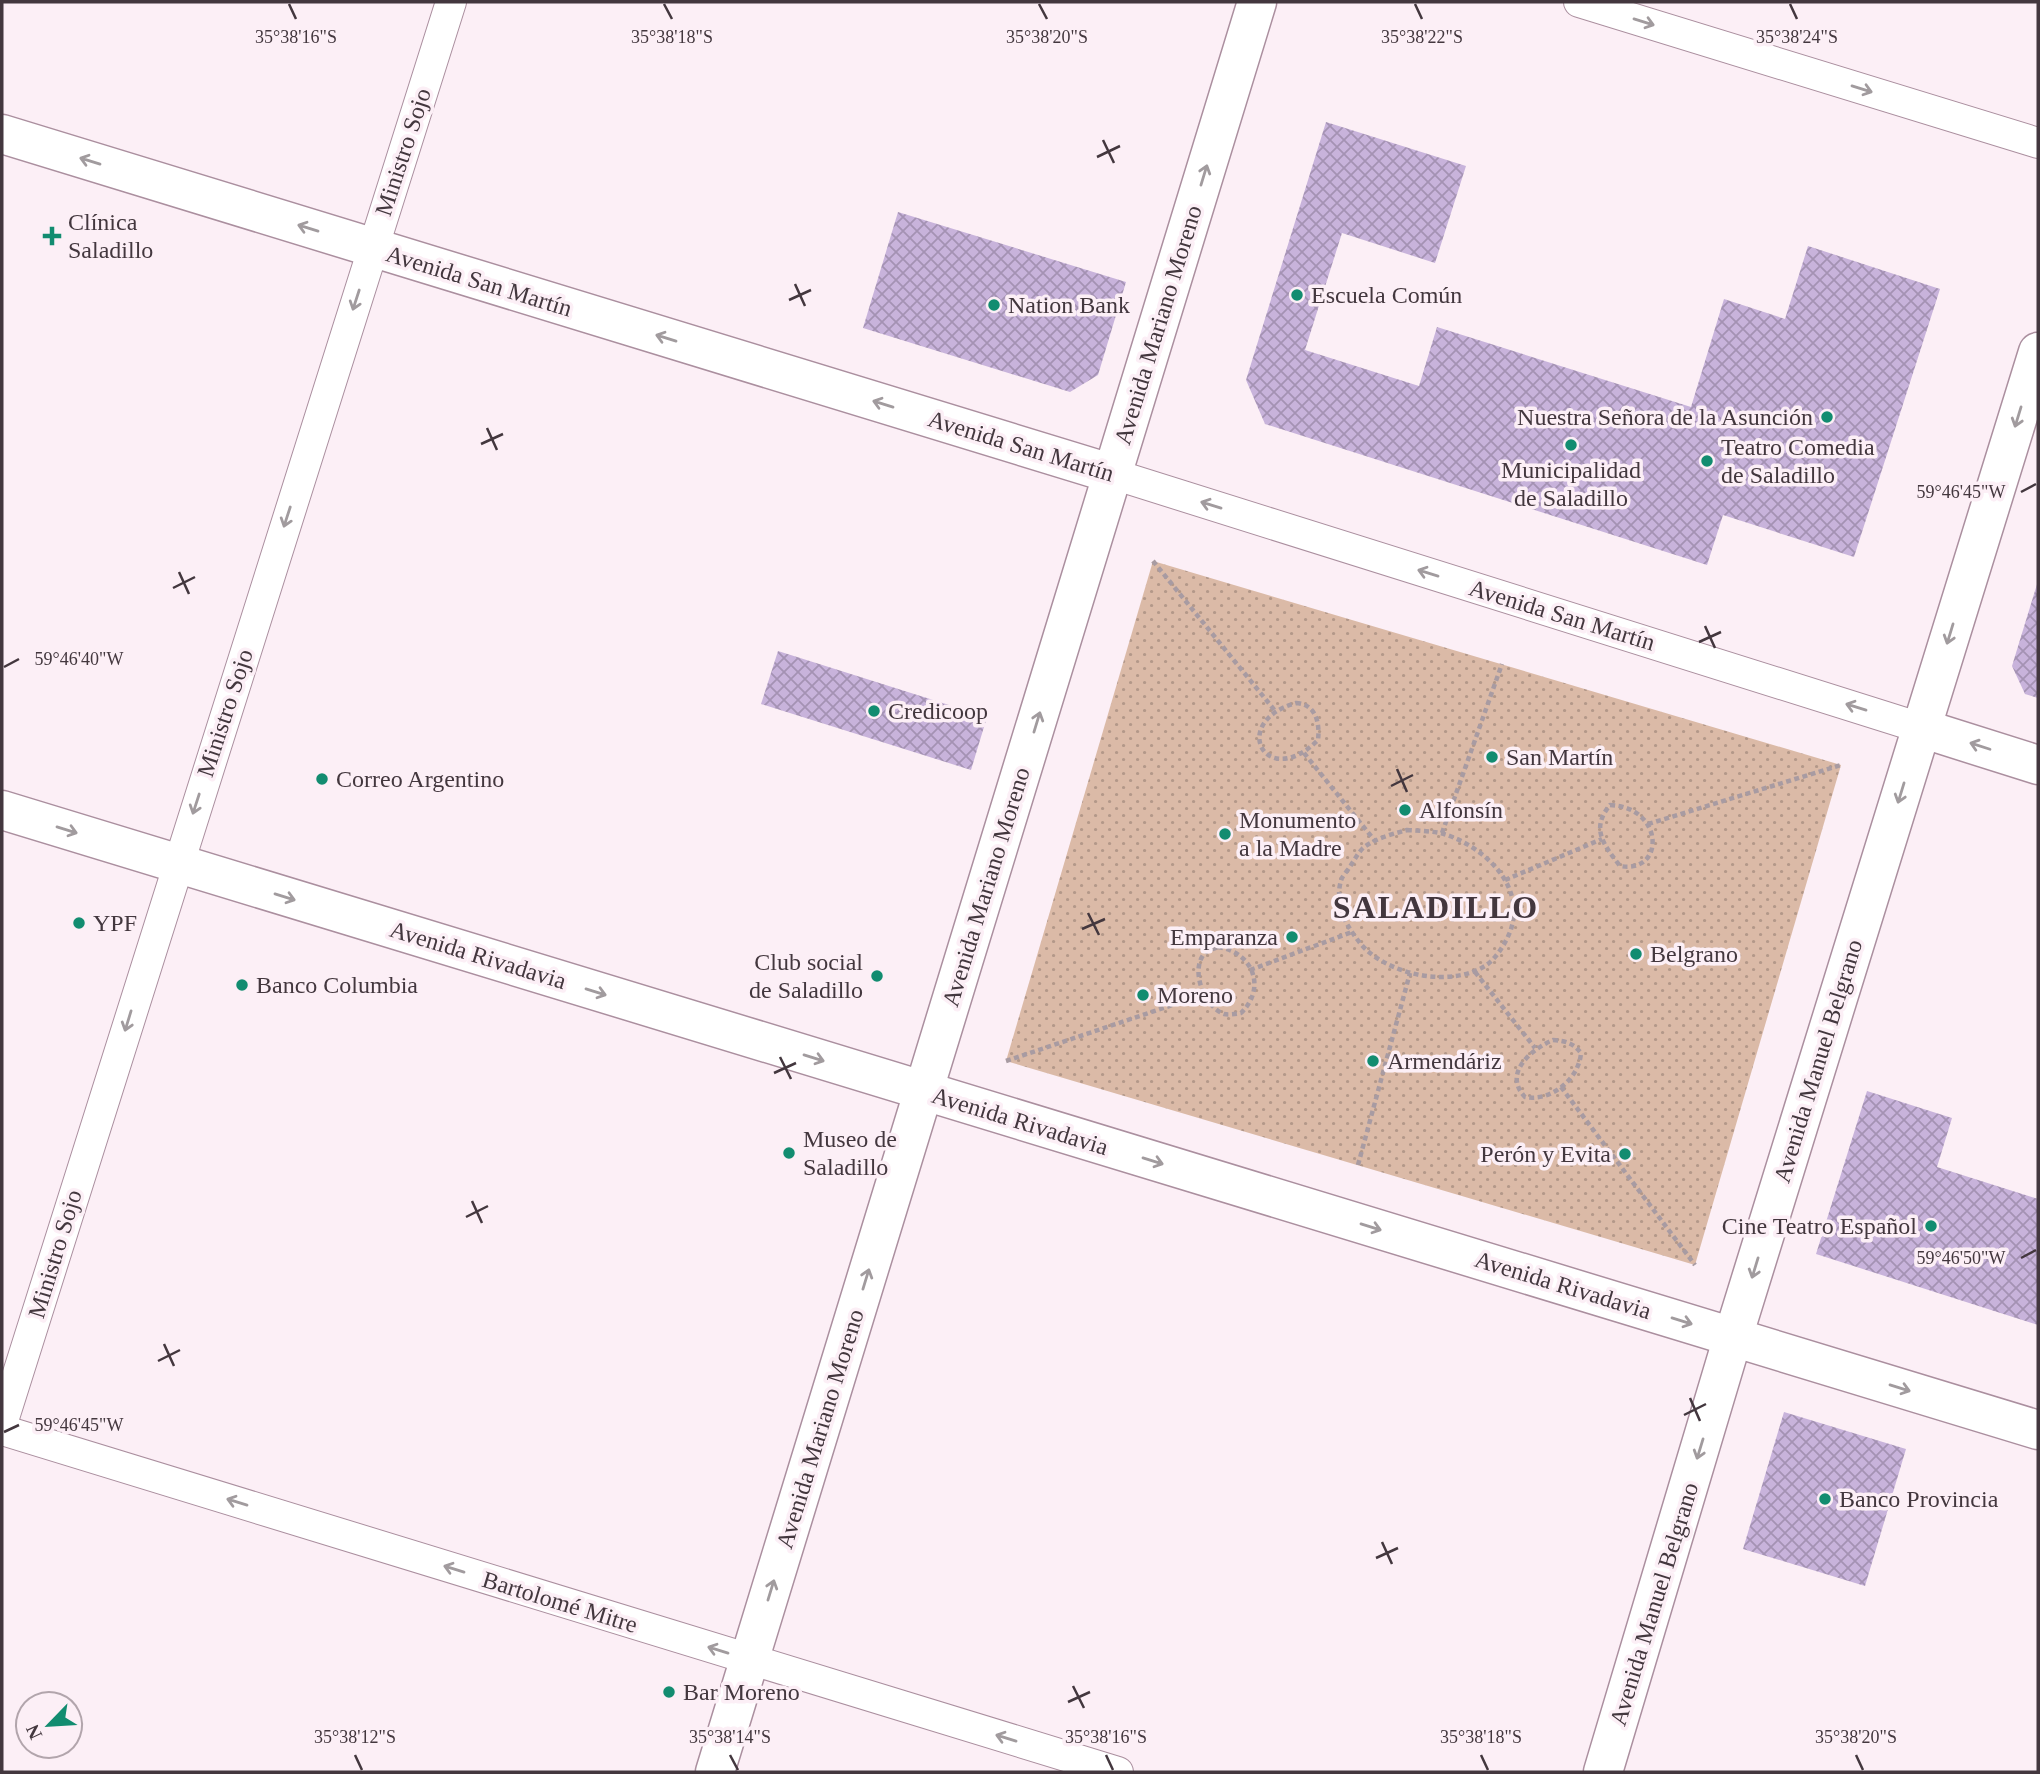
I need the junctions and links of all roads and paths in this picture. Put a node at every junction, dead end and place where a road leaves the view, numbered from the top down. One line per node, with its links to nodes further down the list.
1 (451, 2): 6 (street, Ministro Sojo)
2 (1257, 2): 8 (main road, Avenida Mariano Moreno, one-way to 2)
3 (1579, 2): 5 (street, one-way to 5)
4 (2, 134): 6 (main road, Avenida San Martín, one-way to 4)
5 (2038, 143)
6 (372, 248): 8 (main road, Avenida San Martín, one-way to 6); 21 (street, Ministro Sojo, one-way to 21)
7 (2038, 352): 12 (main road, Avenida Manuel Belgrano, one-way to 12)
8 (1113, 474): 12 (street, Avenida San Martín, one-way to 8); 31 (main road, Avenida Mariano Moreno, one-way to 8)
9 (1153, 561): 11 (path)
10 (1502, 664): 18 (path)
11 (1276, 712): 13 (path); 13 (path)
12 (1921, 728): 15 (main road, Avenida San Martín, one-way to 12); 34 (main road, Avenida Manuel Belgrano, one-way to 34)
13 (1304, 753): 20 (path)
14 (1841, 765): 17 (path)
15 (2038, 765)
16 (2, 810): 21 (main road, Avenida Rivadavia, one-way to 21)
17 (1648, 824): 19 (path); 19 (path)
18 (1442, 834): 20 (path); 22 (path)
19 (1602, 839): 22 (path)
20 (1375, 841): 23 (path)
21 (177, 864): 31 (main road, Avenida Rivadavia, one-way to 31); 35 (street, Ministro Sojo, one-way to 35)
22 (1504, 880): 25 (path)
23 (1352, 932): 24 (path); 26 (path)
24 (1250, 970): 27 (path); 27 (path)
25 (1475, 972): 26 (path); 28 (path)
26 (1410, 973): 32 (path)
27 (1205, 993): 29 (path)
28 (1535, 1048): 30 (path); 30 (path)
29 (1006, 1061)
30 (1561, 1087): 33 (path)
31 (923, 1091): 34 (main road, Avenida Rivadavia, one-way to 34); 37 (main road, Avenida Mariano Moreno, one-way to 31)
32 (1358, 1165)
33 (1695, 1265)
34 (1734, 1337): 36 (main road, Avenida Rivadavia, one-way to 36); 40 (main road, Avenida Manuel Belgrano, one-way to 40)
35 (2, 1427): 37 (street, Bartolomé Mitre, one-way to 35)
36 (2038, 1430)
37 (750, 1660): 38 (main road, Avenida Mariano Moreno); 39 (street, Bartolomé Mitre, one-way to 37)
38 (715, 1772)
39 (1118, 1772)
40 (1603, 1772)

